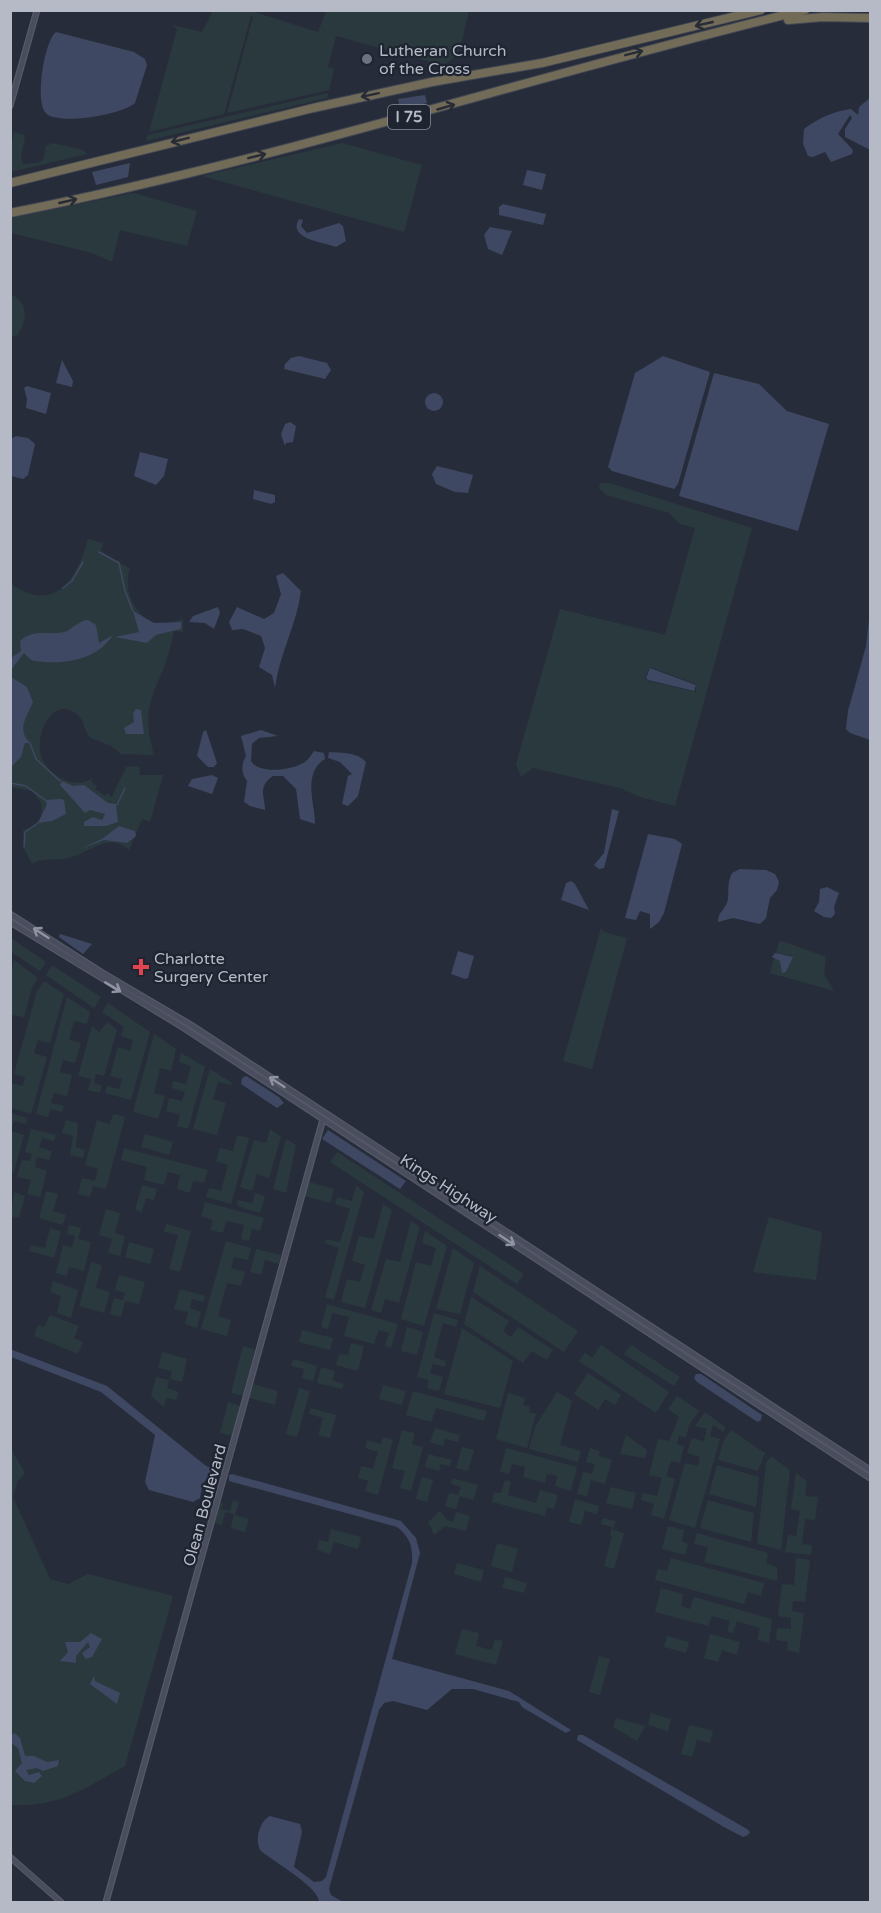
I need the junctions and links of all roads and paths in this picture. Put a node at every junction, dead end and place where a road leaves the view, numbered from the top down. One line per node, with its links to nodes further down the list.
1 (37, 10): 8 (main road)
2 (749, 10): 5 (highway)
3 (761, 10): 5 (highway, I 75)
4 (805, 10): 7 (highway, I 75)
5 (731, 18): 9 (highway, I 75, one-way to 9)
6 (870, 18): 7 (highway)
7 (742, 26): 10 (highway, I 75, one-way to 7)
8 (10, 106)
9 (10, 183)
10 (10, 213)
11 (10, 914): 13 (main road, Kings Highway, one-way to 11)
12 (10, 922): 14 (main road, Kings Highway, one-way to 14)
13 (324, 1114): 14 (main road, Olean Boulevard); 15 (main road, Kings Highway)
14 (322, 1120): 16 (main road, Kings Highway, one-way to 16); 19 (main road, Olean Boulevard)
15 (870, 1470)
16 (870, 1478)
17 (10, 1857): 18 (main road)
18 (61, 1902)
19 (106, 1902)

